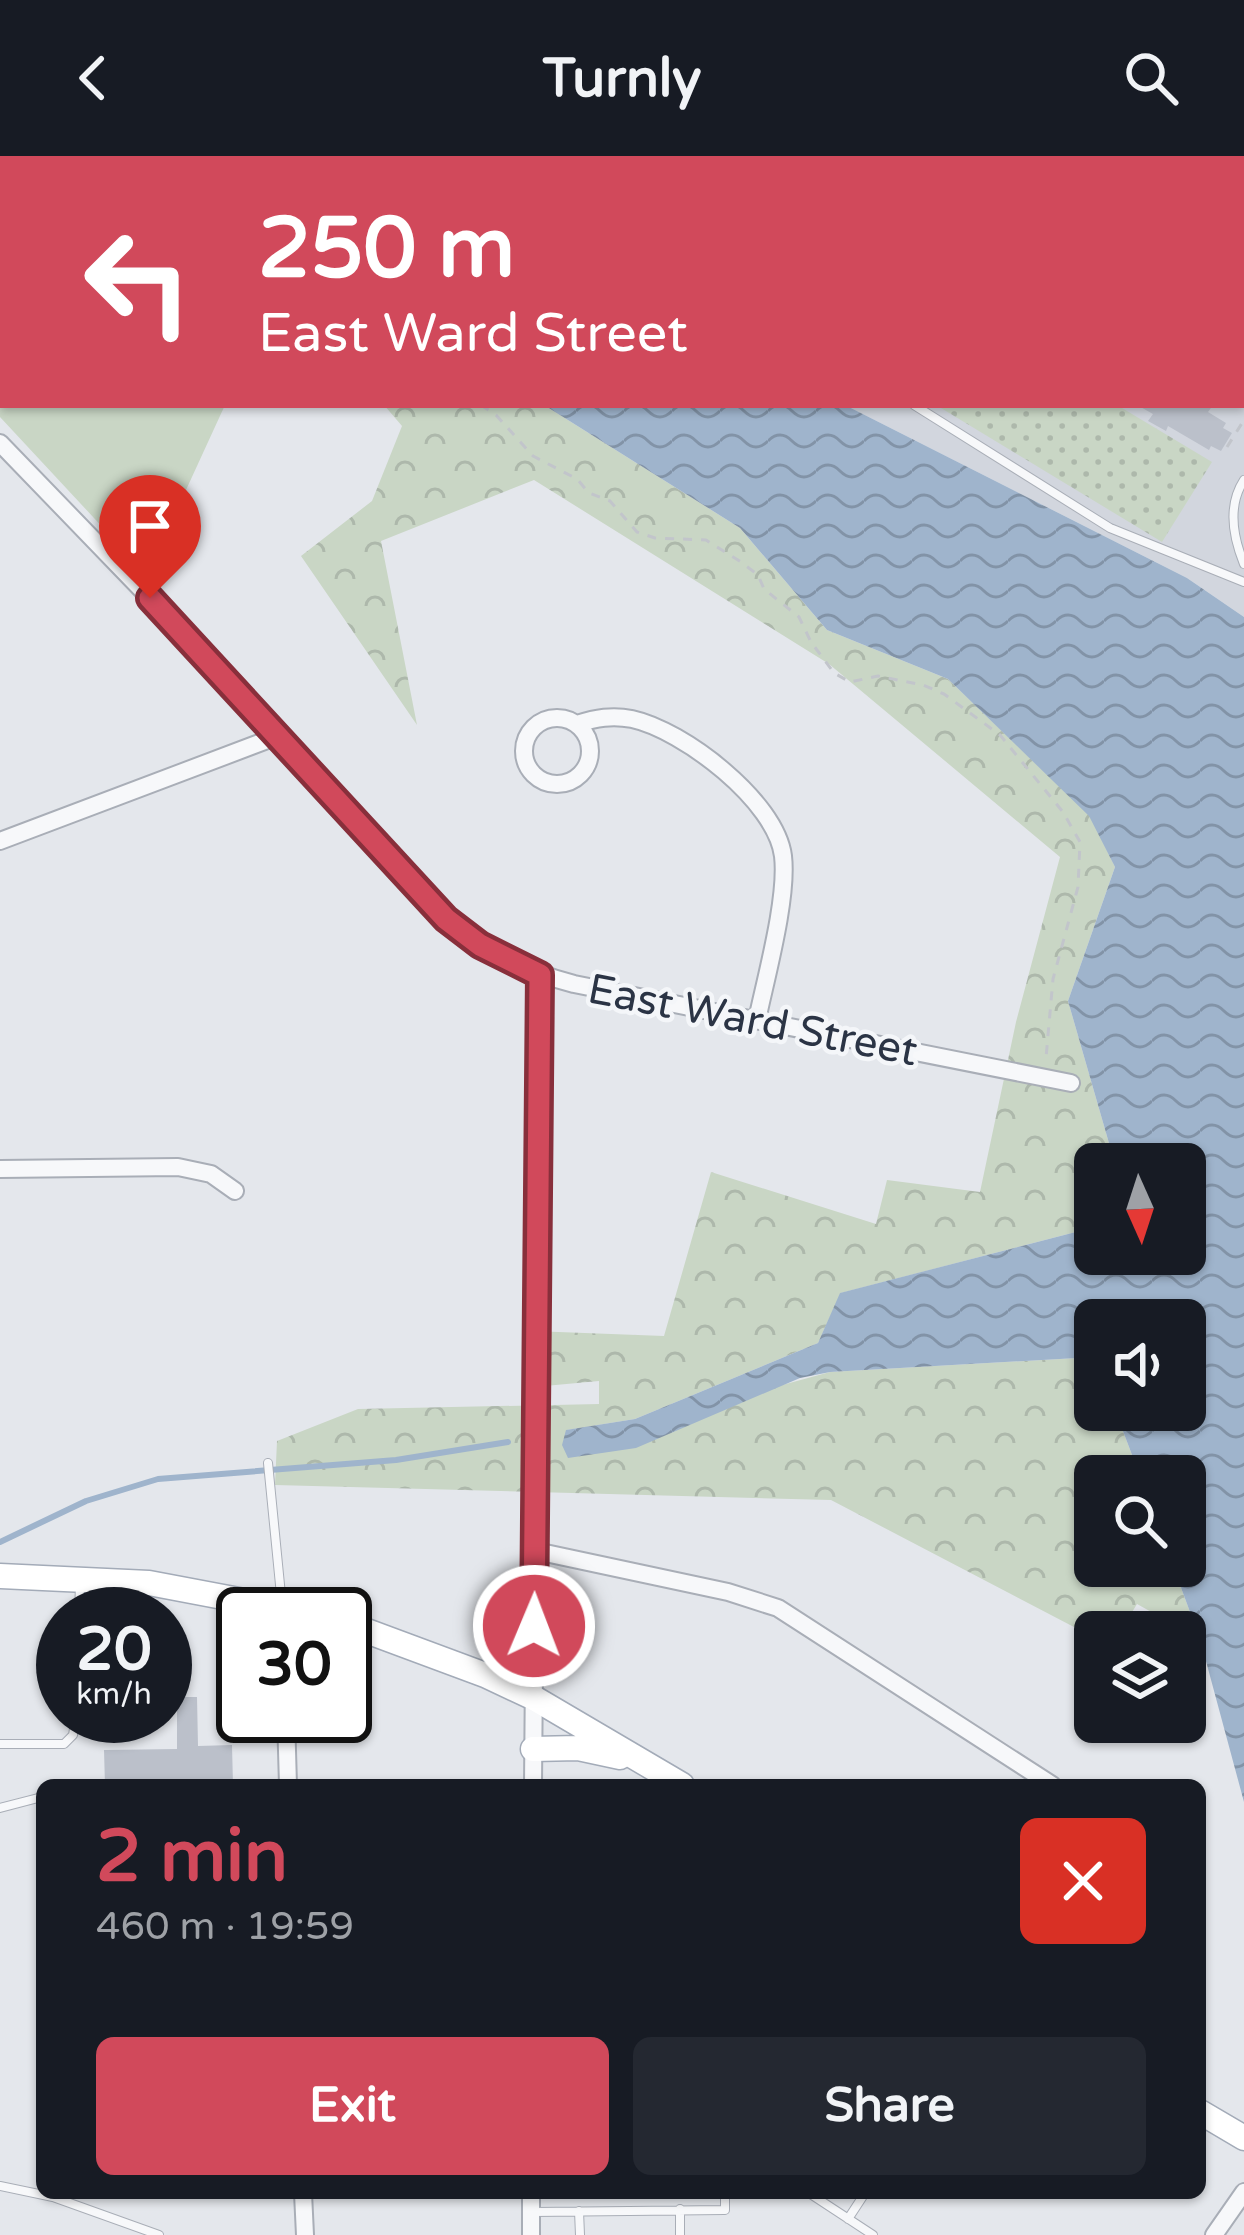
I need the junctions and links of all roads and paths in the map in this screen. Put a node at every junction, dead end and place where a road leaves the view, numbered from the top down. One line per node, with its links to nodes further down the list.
1 (486, 408): 14 (path)
2 (919, 408): 8 (lane)
3 (1244, 420): 5 (path)
4 (0, 443): 10 (street, East Ward Street)
5 (1227, 447)
6 (1244, 480): 7 (lane)
7 (1244, 564)
8 (1244, 582)
9 (578, 724): 9 (street); 13 (street)
10 (278, 736): 11 (street); 12 (street, East Ward Street)
11 (0, 841)
12 (540, 975): 13 (street, East Ward Street); 19 (street)
13 (758, 1020): 14 (street, East Ward Street)
14 (1042, 1077): 15 (street, East Ward Street)
15 (1071, 1083)
16 (0, 1169): 17 (street)
17 (235, 1190)
18 (268, 1463): 23 (lane)
19 (536, 1551): 26 (street); 35 (street)
20 (0, 1576): 21 (main road)
21 (80, 1578): 22 (lane); 24 (main road)
22 (80, 1587)
23 (280, 1587)
24 (216, 1597)
25 (372, 1632): 26 (main road)
26 (534, 1698): 30 (street); 31 (main road)
27 (65, 1743): 29 (lane)
28 (287, 1743): 32 (street)
29 (0, 1744)
30 (533, 1749): 31 (main road); 33 (street)
31 (641, 1761): 34 (main road)
32 (288, 1779)
33 (533, 1779)
34 (672, 1779)
35 (1043, 1779)
36 (36, 1799): 37 (lane)
37 (0, 1808)
38 (1206, 2116): 39 (main road)
39 (1244, 2138)
40 (0, 2186): 41 (lane)
41 (36, 2192)
42 (1244, 2192): 58 (street)
43 (64, 2199): 52 (lane)
44 (303, 2199): 53 (street)
45 (725, 2199): 49 (lane)
46 (818, 2199): 51 (lane)
47 (861, 2199): 51 (lane)
48 (531, 2203): 50 (lane); 54 (street)
49 (680, 2209): 50 (lane); 56 (lane)
50 (579, 2211): 55 (lane)
51 (848, 2219): 57 (lane)
52 (159, 2235)
53 (305, 2235)
54 (531, 2235)
55 (580, 2235)
56 (680, 2235)
57 (872, 2235)
58 (1214, 2235)

